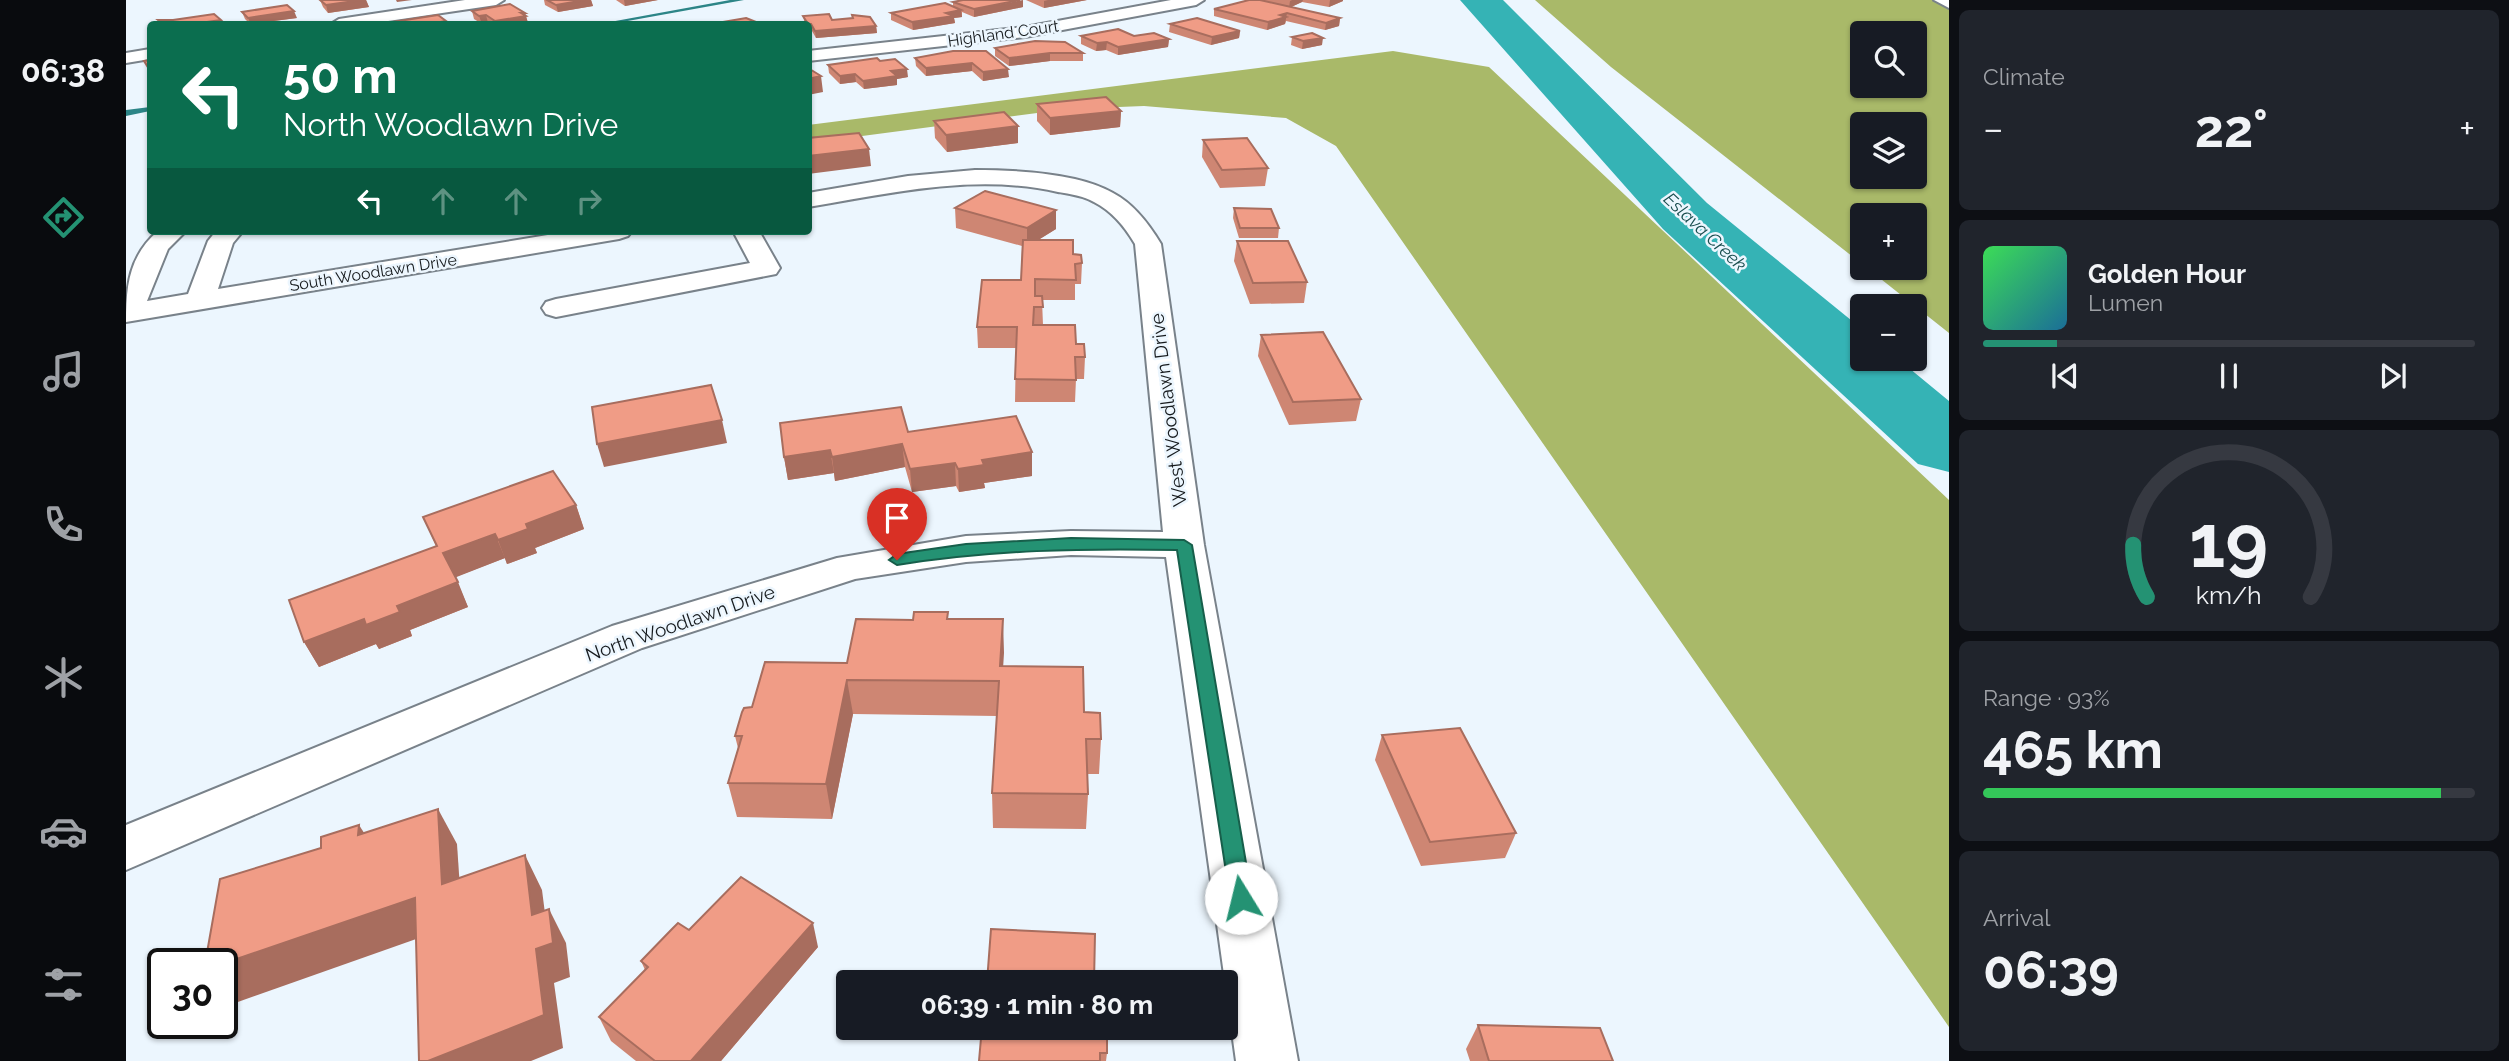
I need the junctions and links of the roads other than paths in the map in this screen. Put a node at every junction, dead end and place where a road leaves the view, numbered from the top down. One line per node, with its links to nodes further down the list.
1 (496, 0): 5 (street)
2 (1196, 0): 7 (street, Highland Court)
3 (1942, 0): 4 (street)
4 (1949, 3)
5 (359, 21)
6 (147, 54): 8 (street)
7 (812, 56)
8 (126, 58)
9 (812, 199): 17 (street, West Woodlawn Drive)
10 (168, 235): 16 (street)
11 (226, 235): 14 (street)
12 (595, 235): 14 (street, South Woodlawn Drive)
13 (748, 235): 15 (street)
14 (200, 300): 16 (street, South Woodlawn Drive)
15 (556, 308)
16 (127, 312)
17 (1184, 545): 18 (street, North Woodlawn Drive); 19 (street, West Woodlawn Drive)
18 (126, 848)
19 (1267, 1061)

